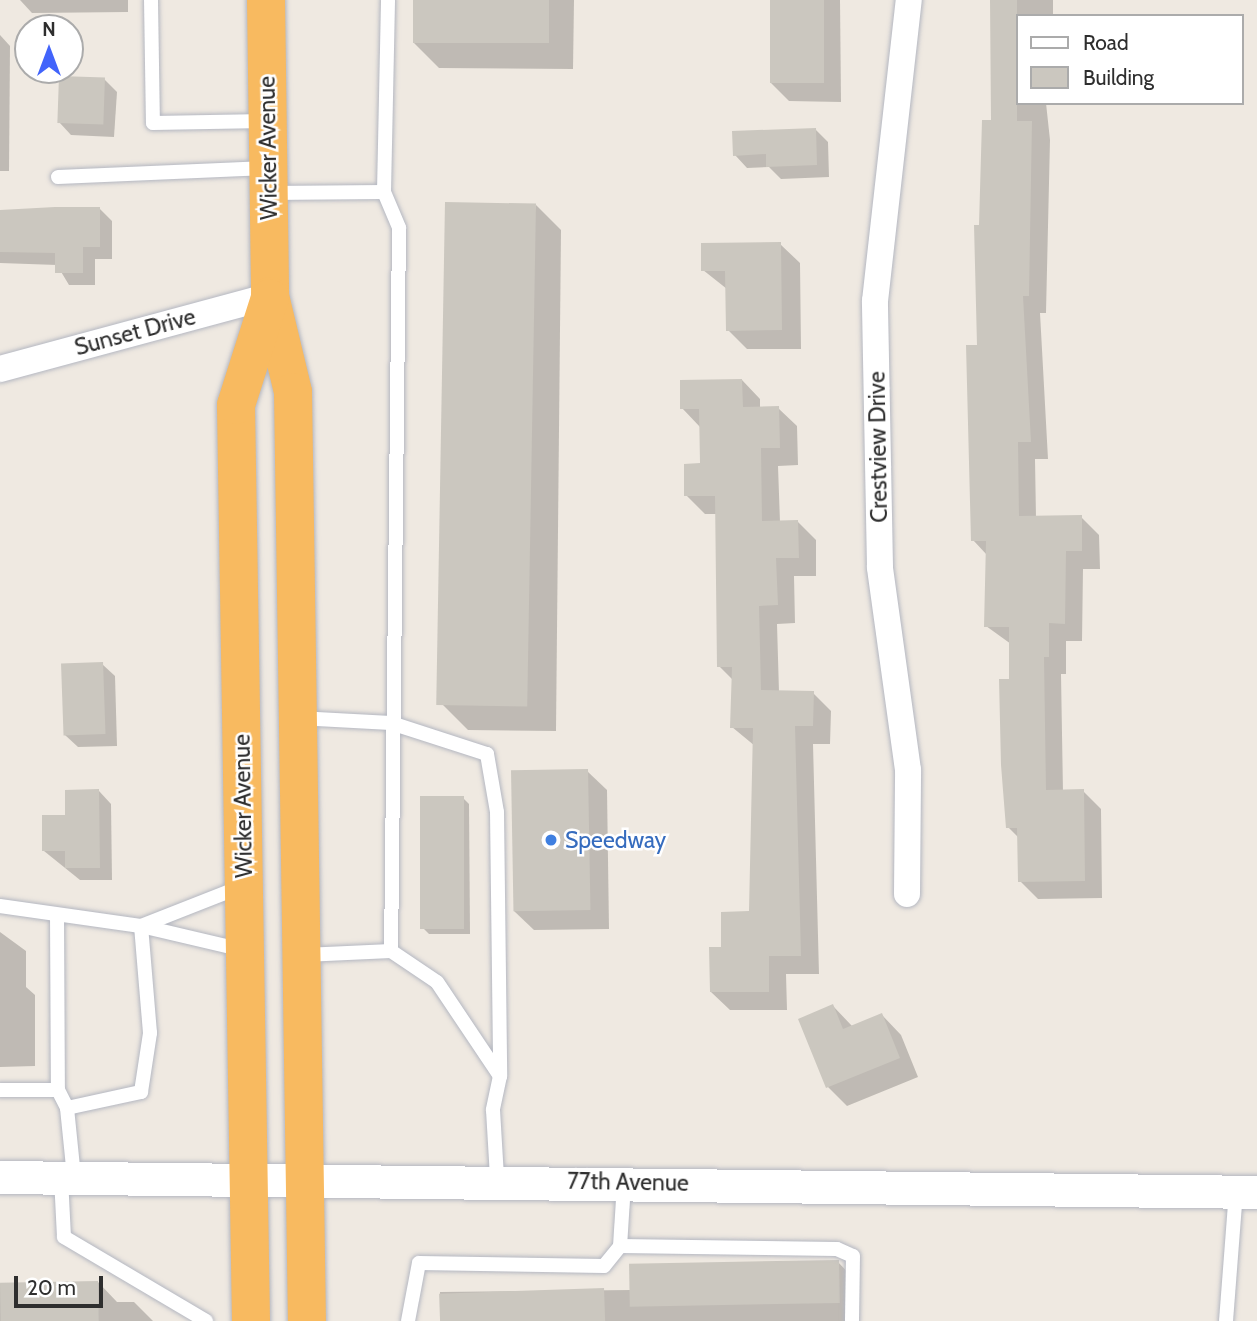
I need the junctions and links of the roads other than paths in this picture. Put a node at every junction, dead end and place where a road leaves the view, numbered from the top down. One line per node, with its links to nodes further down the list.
1 (151, 0): 5 (lane)
2 (266, 0): 5 (highway, Wicker Avenue)
3 (388, 0): 8 (lane)
4 (909, 0): 14 (street, Crestview Drive)
5 (268, 121): 7 (highway, Wicker Avenue)
6 (58, 177): 7 (lane)
7 (269, 180): 8 (lane); 9 (highway, Wicker Avenue)
8 (384, 192): 12 (lane)
9 (270, 296): 10 (street, Sunset Drive); 11 (highway, Wicker Avenue); 13 (highway, Wicker Avenue)
10 (0, 369)
11 (297, 718): 12 (lane); 20 (highway, Wicker Avenue)
12 (391, 723): 19 (lane); 21 (lane)
13 (245, 885): 17 (lane); 18 (highway, Wicker Avenue)
14 (906, 894)
15 (0, 906): 16 (lane)
16 (57, 915): 17 (lane); 23 (lane)
17 (141, 926): 18 (lane); 24 (lane)
18 (248, 951): 27 (highway, Wicker Avenue)
19 (391, 951): 20 (lane); 21 (lane)
20 (303, 955): 28 (highway, Wicker Avenue)
21 (500, 1076): 29 (lane)
22 (0, 1090): 23 (lane)
23 (58, 1090): 24 (lane)
24 (67, 1108): 26 (lane)
25 (0, 1177): 26 (street, 77th Avenue)
26 (68, 1177): 27 (street, 77th Avenue); 33 (lane)
27 (248, 1177): 28 (street, 77th Avenue); 34 (highway, Wicker Avenue)
28 (307, 1178): 29 (street, 77th Avenue); 35 (highway, Wicker Avenue)
29 (497, 1178): 30 (street, 77th Avenue)
30 (624, 1183): 31 (street, 77th Avenue); 32 (lane)
31 (1246, 1191): 38 (lane)
32 (620, 1246): 36 (lane); 37 (lane)
33 (206, 1321)
34 (251, 1321)
35 (307, 1321)
36 (408, 1321)
37 (852, 1321)
38 (1226, 1321)

